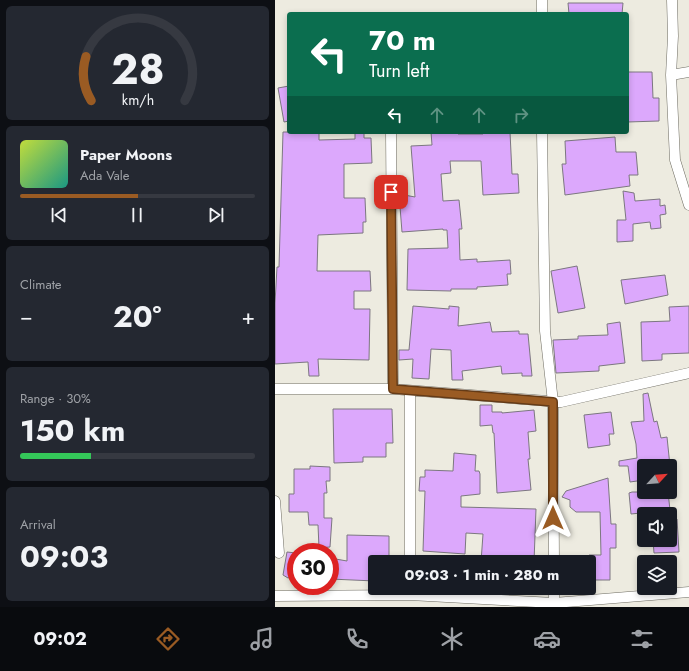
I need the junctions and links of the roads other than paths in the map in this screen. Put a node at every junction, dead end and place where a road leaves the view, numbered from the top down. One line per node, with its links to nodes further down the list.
1 (542, 0): 3 (street)
2 (672, 0): 5 (street)
3 (542, 12)
4 (689, 72): 5 (street)
5 (671, 75): 8 (street)
6 (391, 134): 11 (street)
7 (542, 134): 13 (street)
8 (689, 206)
9 (689, 373): 13 (street)
10 (275, 389): 11 (street)
11 (393, 389): 12 (street)
12 (410, 390): 13 (street); 16 (street)
13 (553, 402): 17 (street)
14 (275, 501): 15 (street)
15 (279, 552)
16 (410, 555)
17 (553, 555)
18 (689, 592): 24 (street)
19 (368, 593): 22 (street)
20 (431, 595): 23 (street)
21 (554, 595): 24 (street)
22 (275, 596)
23 (472, 603): 24 (street)
24 (554, 603)

